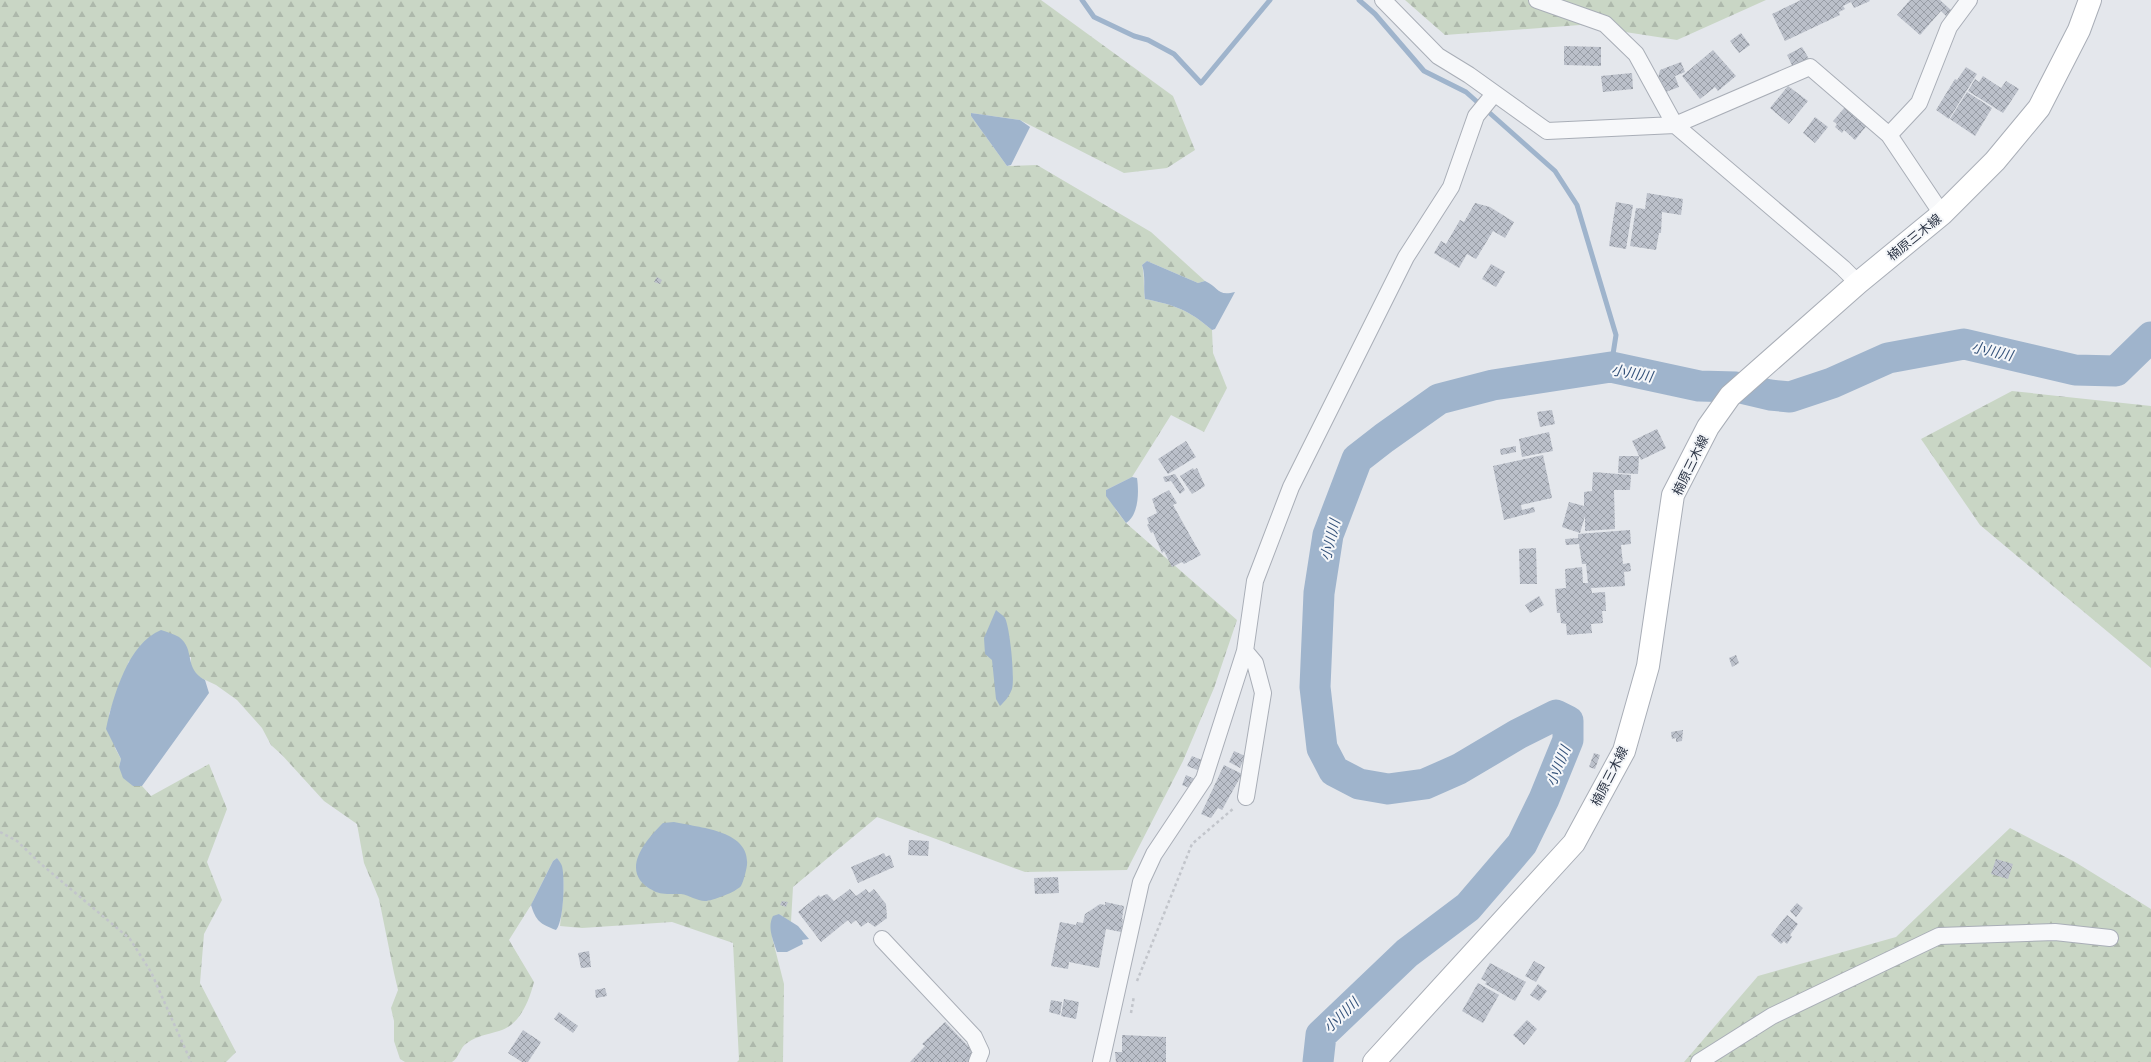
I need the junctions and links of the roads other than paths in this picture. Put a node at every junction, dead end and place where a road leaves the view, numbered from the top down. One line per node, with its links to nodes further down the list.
1 (1383, 0): 5 (street)
2 (1537, 0): 6 (street)
3 (1969, 0): 7 (street)
4 (2090, 0): 8 (main road, 楠原三木線)
5 (1494, 94): 6 (street); 10 (street)
6 (1675, 125): 7 (street); 9 (street)
7 (1889, 134): 8 (street)
8 (1942, 214): 9 (main road, 楠原三木線)
9 (1858, 283): 16 (main road, 楠原三木線)
10 (1245, 651): 11 (street); 15 (street)
11 (1246, 797)
12 (2110, 938): 17 (street)
13 (882, 939): 14 (street)
14 (977, 1062)
15 (1101, 1062)
16 (1374, 1062)
17 (1699, 1062)

